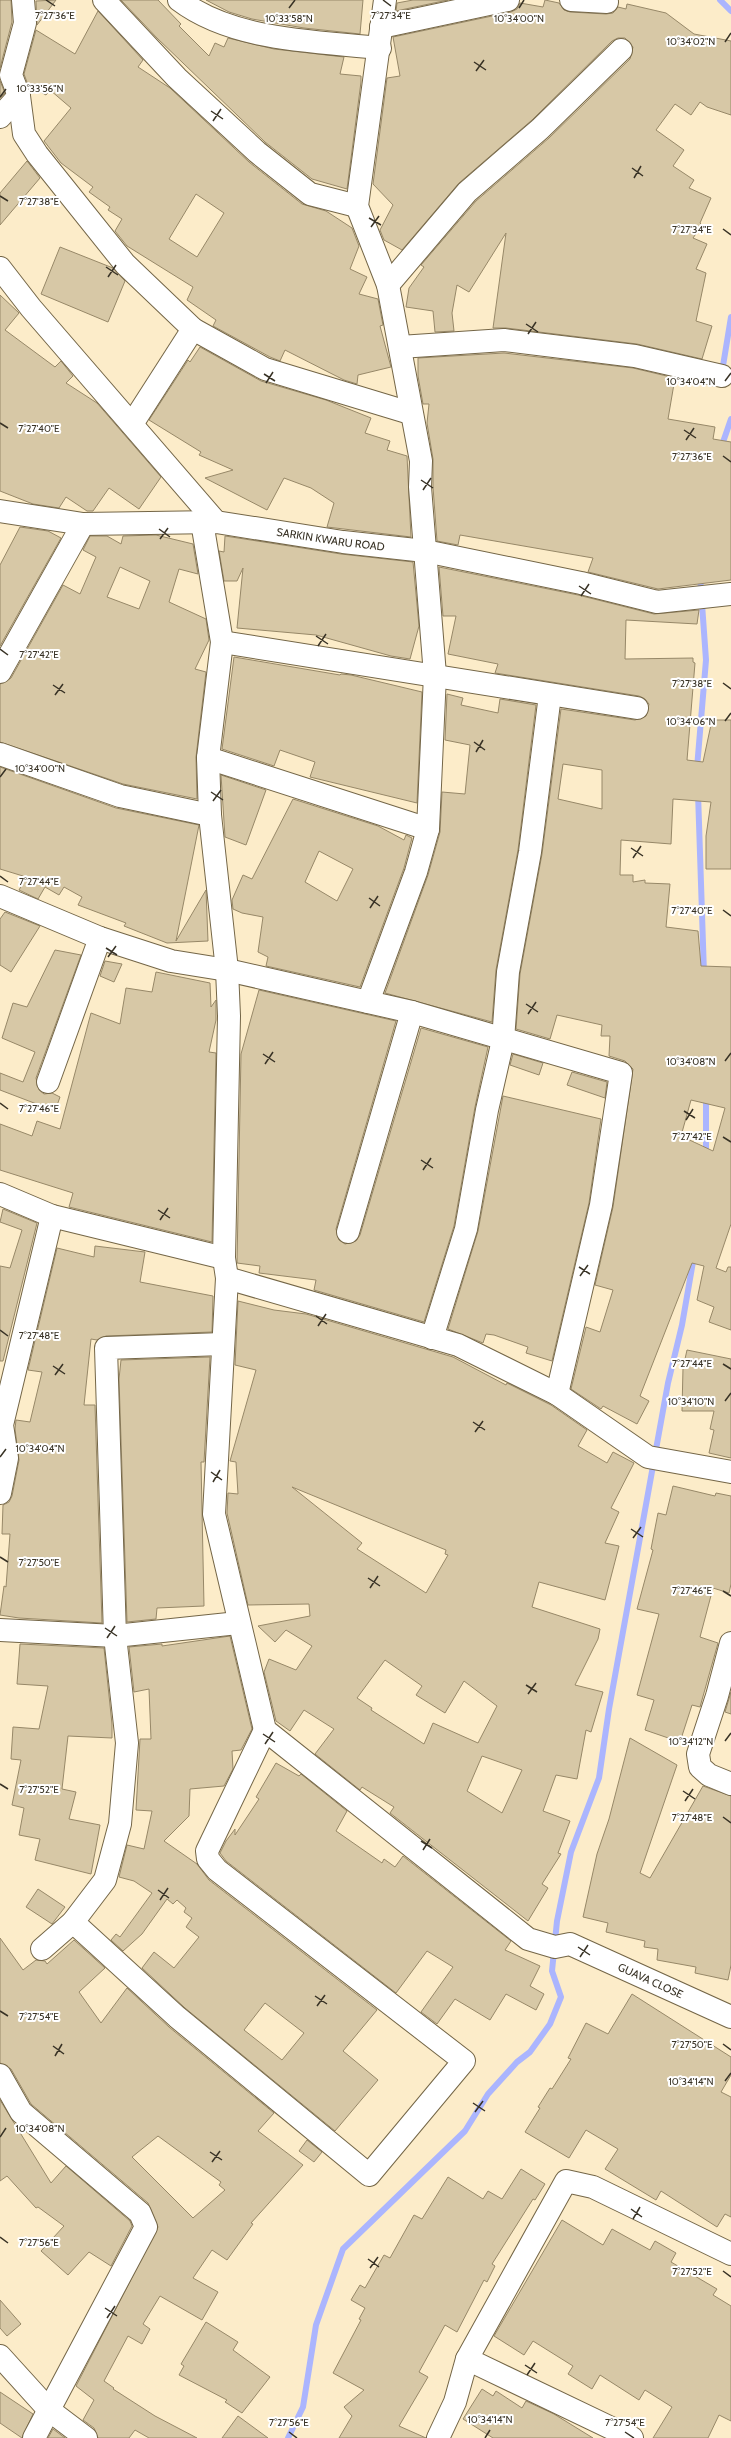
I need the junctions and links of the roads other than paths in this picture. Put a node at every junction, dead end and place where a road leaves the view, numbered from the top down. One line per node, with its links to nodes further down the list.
1 (22, 0): 10 (street)
2 (104, 0): 12 (street)
3 (179, 0): 8 (street)
4 (385, 0): 8 (street)
5 (508, 0): 8 (street)
6 (571, 0): 7 (street)
7 (608, 2)
8 (380, 37): 12 (street)
9 (622, 50): 14 (street)
10 (19, 96): 11 (street); 15 (street)
11 (0, 116)
12 (357, 206): 14 (street)
13 (0, 268): 19 (street)
14 (388, 285): 16 (street)
15 (193, 329): 18 (street); 19 (street)
16 (400, 347): 17 (street); 18 (street)
17 (722, 376)
18 (410, 413): 23 (street)
19 (132, 424): 21 (street)
20 (0, 511): 22 (street, SARKIN KWARU ROAD)
21 (209, 522): 22 (street, SARKIN KWARU ROAD); 23 (street, SARKIN KWARU ROAD); 25 (street)
22 (83, 524): 26 (street)
23 (425, 551): 24 (street, SARKIN KWARU ROAD); 27 (street)
24 (731, 594)
25 (222, 642): 27 (street); 31 (street)
26 (0, 672)
27 (435, 675): 28 (street); 33 (street)
28 (550, 695): 29 (street); 39 (street)
29 (637, 708)
30 (0, 754): 32 (street)
31 (208, 758): 32 (street); 33 (street)
32 (210, 815): 36 (street)
33 (428, 829): 37 (street)
34 (0, 896): 35 (street)
35 (100, 938): 36 (street); 40 (street)
36 (227, 970): 37 (street); 44 (street)
37 (368, 1002): 38 (street)
38 (412, 1012): 39 (street); 43 (street)
39 (503, 1040): 45 (street); 47 (street)
40 (48, 1082)
41 (0, 1194): 42 (street)
42 (52, 1216): 44 (street); 48 (street)
43 (348, 1232)
44 (226, 1268): 45 (street); 46 (street)
45 (432, 1338): 47 (street)
46 (223, 1344): 51 (street); 53 (street)
47 (557, 1394): 49 (street)
48 (1, 1425): 50 (street)
49 (731, 1472)
50 (0, 1493)
51 (238, 1623): 53 (street); 55 (street)
52 (0, 1630): 53 (street)
53 (115, 1636): 57 (street)
54 (731, 1643): 56 (street)
55 (264, 1730): 57 (street); 59 (street, GUAVA CLOSE)
56 (731, 1784)
57 (73, 1922): 58 (street)
58 (42, 1949)
59 (731, 2017)
60 (0, 2075): 64 (street)
61 (731, 2254): 63 (street)
62 (0, 2356): 64 (street)
63 (467, 2359): 67 (street); 68 (street)
64 (49, 2410): 65 (street); 66 (street)
65 (34, 2438)
66 (86, 2438)
67 (438, 2438)
68 (632, 2438)

